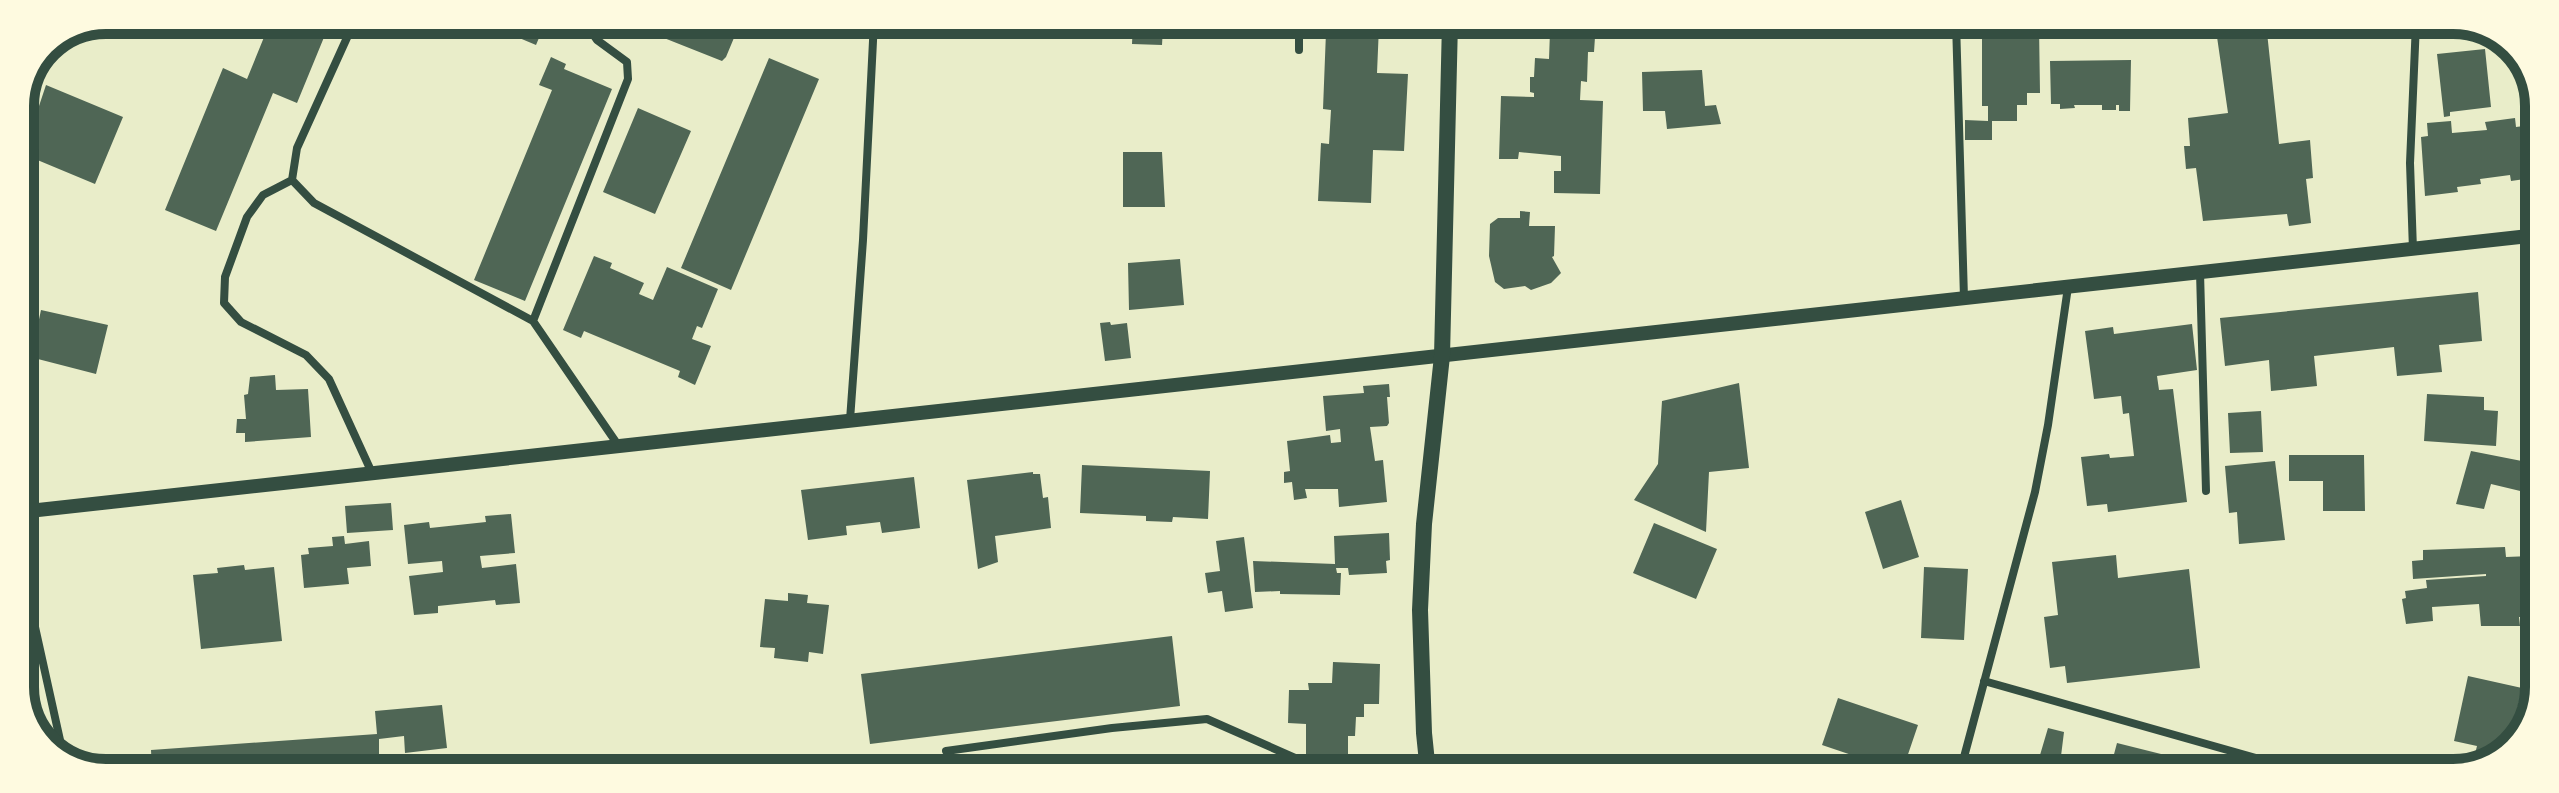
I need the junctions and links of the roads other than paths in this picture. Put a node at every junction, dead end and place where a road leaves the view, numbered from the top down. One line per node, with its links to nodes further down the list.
1 (349, 34): 9 (street)
2 (593, 34): 15 (street)
3 (873, 34): 17 (street)
4 (1299, 34): 8 (street)
5 (1450, 34): 16 (main road)
6 (1956, 34): 14 (street)
7 (2416, 34): 11 (street)
8 (1299, 50)
9 (292, 180): 15 (street); 19 (street)
10 (2525, 237): 11 (street)
11 (2413, 250): 12 (street)
12 (2200, 272): 13 (street); 20 (street)
13 (2068, 287): 14 (street); 23 (street)
14 (1964, 298): 16 (street)
15 (533, 321): 18 (street)
16 (1442, 356): 17 (street); 27 (main road)
17 (850, 420): 18 (street)
18 (618, 445): 19 (street)
19 (372, 473): 21 (street)
20 (2206, 491)
21 (34, 510)
22 (34, 622): 24 (street)
23 (1984, 681): 28 (street); 29 (street)
24 (61, 742)
25 (946, 751): 26 (street)
26 (1298, 759)
27 (1427, 759)
28 (1963, 759)
29 (2260, 759)

